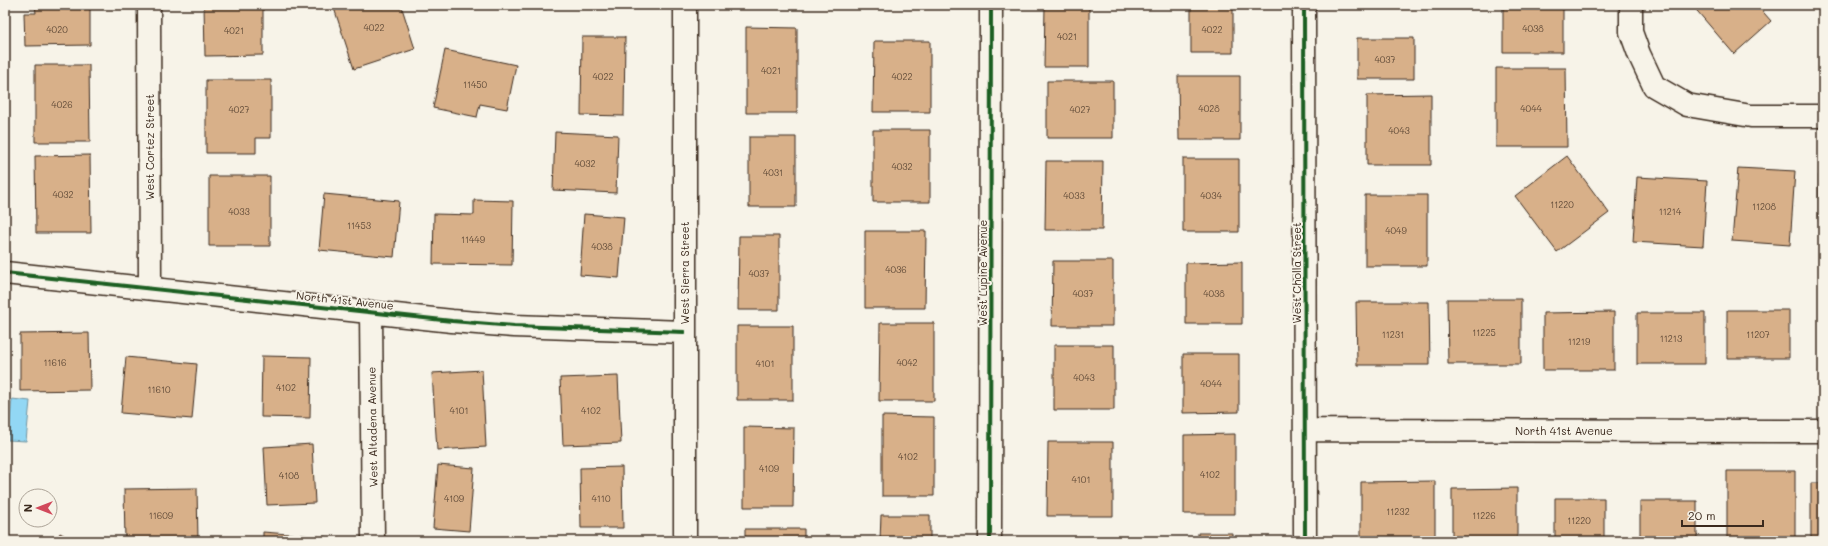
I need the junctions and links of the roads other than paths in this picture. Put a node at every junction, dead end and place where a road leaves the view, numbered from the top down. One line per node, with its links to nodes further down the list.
1 (149, 5): 8 (street, West Cortez Street)
2 (685, 5): 10 (street, West Sierra Street)
3 (991, 5): 15 (street, West Lupine Avenue)
4 (1304, 5): 11 (street, West Cholla Street)
5 (1631, 5): 6 (street)
6 (1823, 116)
7 (5, 273): 8 (street, North 41st Avenue)
8 (150, 288): 9 (street, North 41st Avenue)
9 (371, 312): 10 (street, North 41st Avenue); 13 (street, West Altadena Avenue)
10 (684, 332): 14 (street, West Sierra Street)
11 (1305, 430): 12 (street, North 41st Avenue); 16 (street, West Cholla Street)
12 (1823, 431)
13 (374, 541)
14 (685, 541)
15 (990, 541)
16 (1305, 541)

